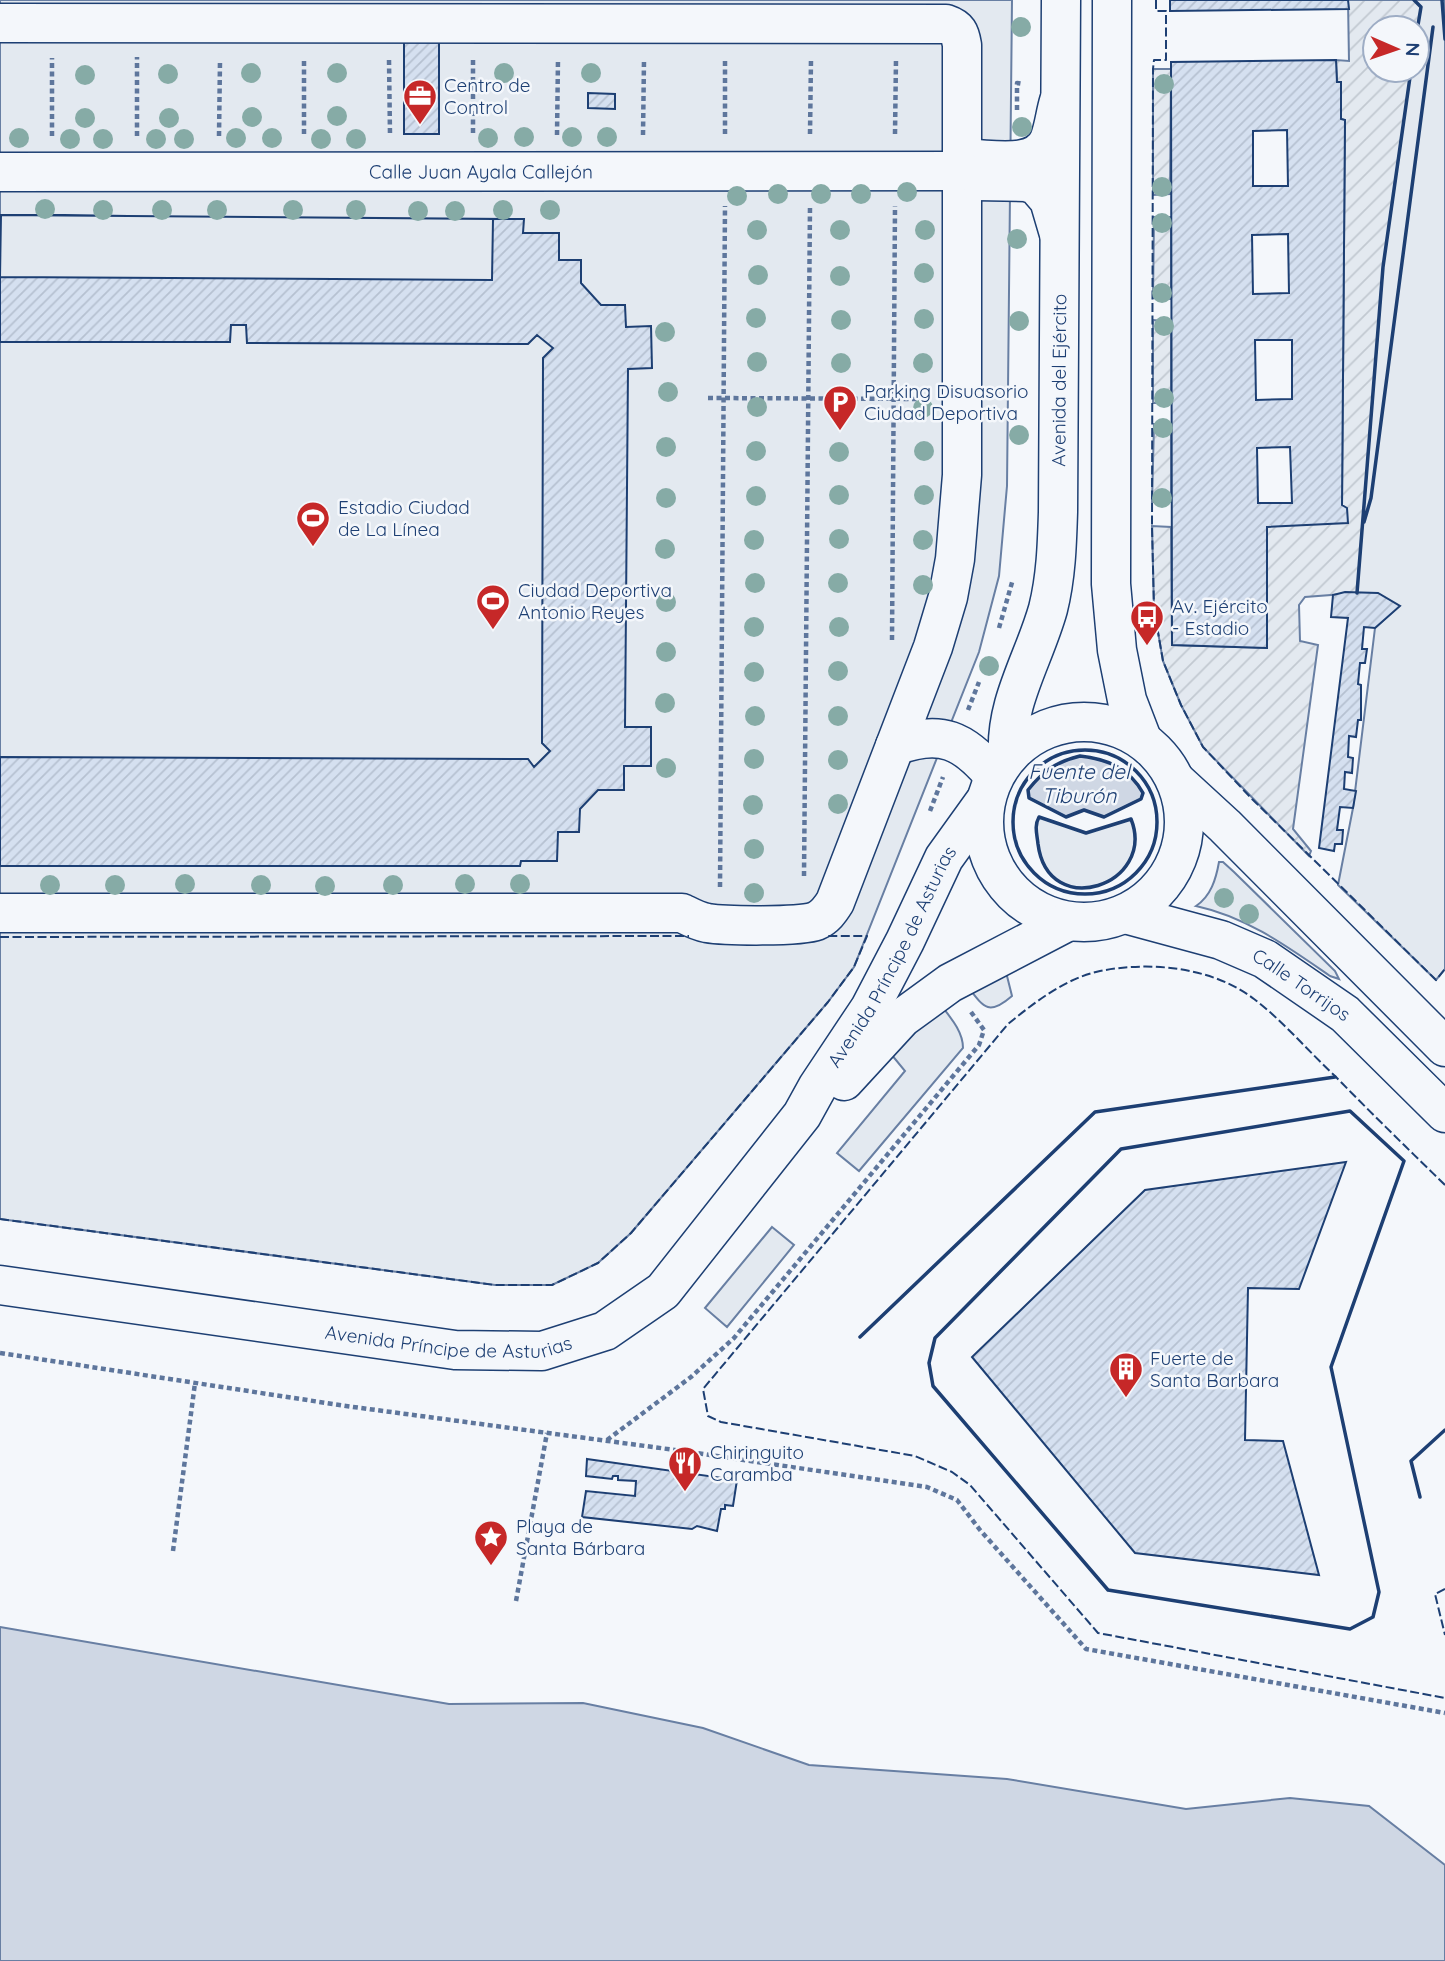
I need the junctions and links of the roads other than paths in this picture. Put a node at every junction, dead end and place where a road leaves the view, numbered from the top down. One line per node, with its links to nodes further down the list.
1 (1060, 0): 4 (main road, Avenida del Ejército)
2 (1112, 0): 8 (main road)
3 (0, 23): 5 (main road)
4 (1060, 99): 5 (main road); 7 (main road, Avenida del Ejército)
5 (962, 171): 6 (main road, Calle Juan Ayala Callejón); 7 (main road); 9 (main road)
6 (0, 172)
7 (1059, 234): 10 (main road, Avenida del Ejército)
8 (1142, 739): 10 (main road); 11 (main road)
9 (895, 746): 10 (main road); 12 (main road)
10 (996, 777): 14 (main road); 17 (main road, Avenida Príncipe de Asturias)
11 (1176, 781): 13 (main road); 15 (main road)
12 (0, 913)
13 (1125, 914): 14 (main road); 16 (main road, Calle Torrijos)
14 (1067, 922): 17 (main road, Avenida Príncipe de Asturias)
15 (1444, 1044)
16 (1445, 1113)
17 (802, 1115): 18 (main road, Avenida Príncipe de Asturias)
18 (0, 1285)

